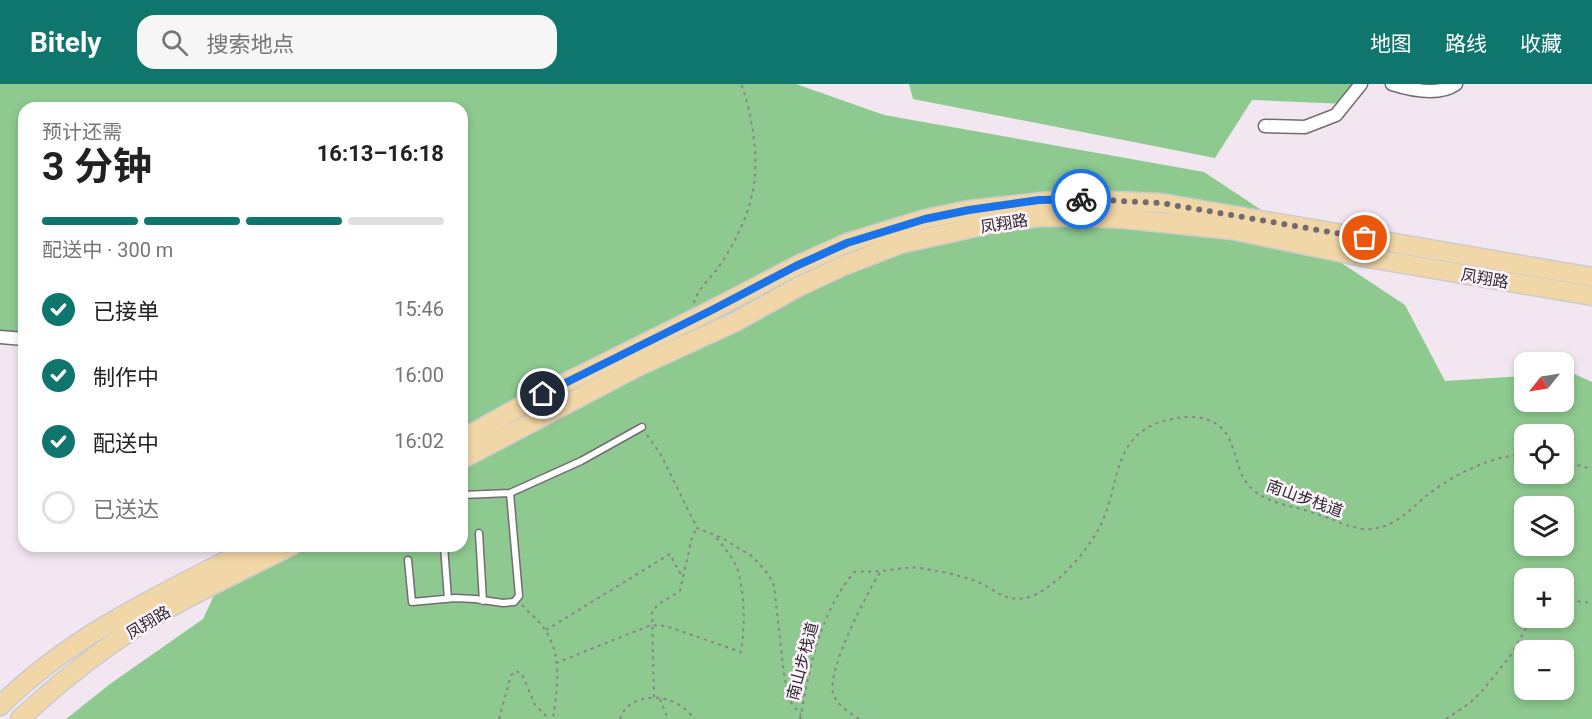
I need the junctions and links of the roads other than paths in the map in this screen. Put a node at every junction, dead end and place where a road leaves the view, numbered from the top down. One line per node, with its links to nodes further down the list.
1 (1361, 84): 4 (street)
2 (1392, 84): 3 (street)
3 (1456, 84)
4 (1265, 126)
5 (1592, 277): 10 (main road, 凤翔路)
6 (1592, 296): 11 (main road, 凤翔路)
7 (0, 337): 8 (street)
8 (18, 338)
9 (642, 427): 12 (lane)
10 (468, 436)
11 (468, 456)
12 (510, 493): 13 (lane); 20 (lane)
13 (468, 495)
14 (479, 533): 20 (lane)
15 (243, 552): 21 (main road, 凤翔路)
16 (280, 552): 22 (main road, 凤翔路)
17 (444, 552): 19 (lane)
18 (408, 560): 19 (lane)
19 (448, 599): 20 (lane)
20 (483, 601)
21 (0, 706)
22 (20, 719)

